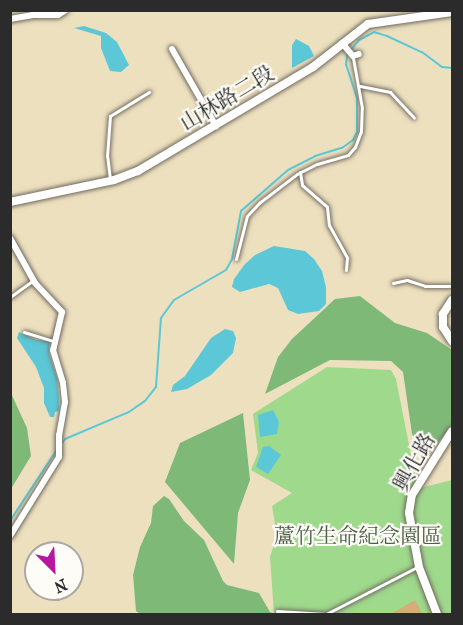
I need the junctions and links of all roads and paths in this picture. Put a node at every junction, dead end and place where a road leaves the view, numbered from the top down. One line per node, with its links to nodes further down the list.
1 (66, 10): 3 (street)
2 (453, 12): 4 (main road, 山林路二段)
3 (10, 19)
4 (344, 45): 6 (street); 10 (main road, 山林路二段)
5 (172, 50): 10 (street)
6 (355, 55): 7 (lane)
7 (360, 86): 9 (lane); 11 (lane)
8 (149, 92): 12 (lane)
9 (414, 118)
10 (216, 126): 12 (main road, 山林路二段)
11 (300, 172): 15 (lane); 16 (lane)
12 (111, 180): 13 (main road, 山林路二段)
13 (10, 202)
14 (10, 238): 17 (street)
15 (236, 259)
16 (346, 270)
17 (33, 280): 20 (lane); 23 (street)
18 (393, 283): 19 (lane)
19 (453, 286)
20 (10, 297)
21 (453, 300): 24 (street)
22 (24, 332): 23 (lane)
23 (54, 341): 26 (street)
24 (453, 341)
25 (453, 431): 27 (street, 興化路)
26 (10, 536)
27 (418, 567): 28 (lane); 29 (street, 興化路)
28 (277, 611)
29 (437, 615)

